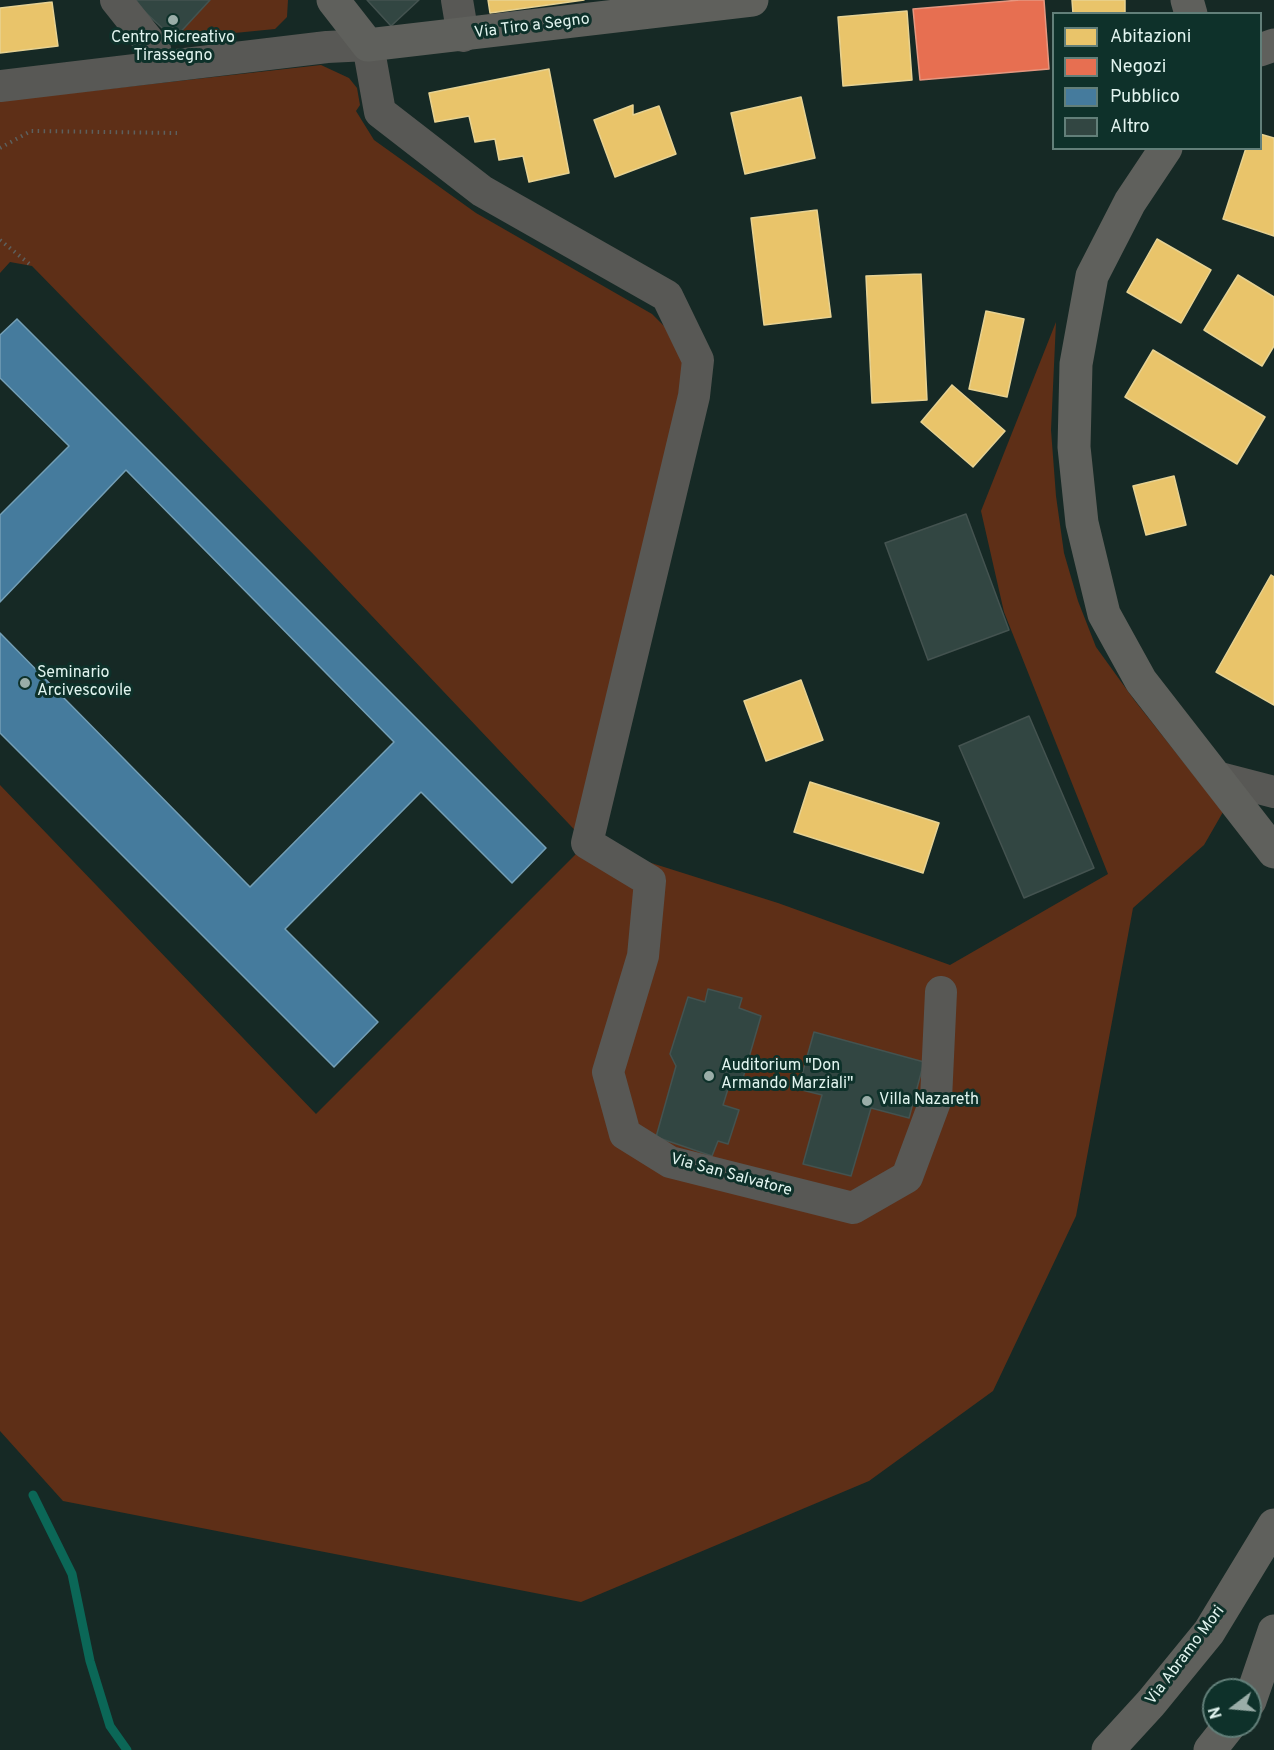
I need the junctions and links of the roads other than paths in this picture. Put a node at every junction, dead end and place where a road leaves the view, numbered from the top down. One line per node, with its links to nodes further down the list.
1 (116, 0): 7 (street)
2 (333, 0): 6 (main road)
3 (457, 0): 5 (street)
4 (752, 0): 5 (main road, Via Tiro a Segno)
5 (463, 36): 6 (main road, Via Tiro a Segno)
6 (368, 45): 7 (street); 13 (street, Via San Salvatore)
7 (159, 67): 8 (street)
8 (0, 86)
9 (1165, 150): 10 (main road)
10 (1216, 777): 11 (street); 12 (main road)
11 (1274, 792)
12 (1274, 852)
13 (941, 992)
14 (1274, 1525): 18 (main road, Via Abramo Mori)
15 (1274, 1631): 16 (main road)
16 (1258, 1678)
17 (1220, 1738): 19 (main road)
18 (1108, 1750)
19 (1210, 1750)

